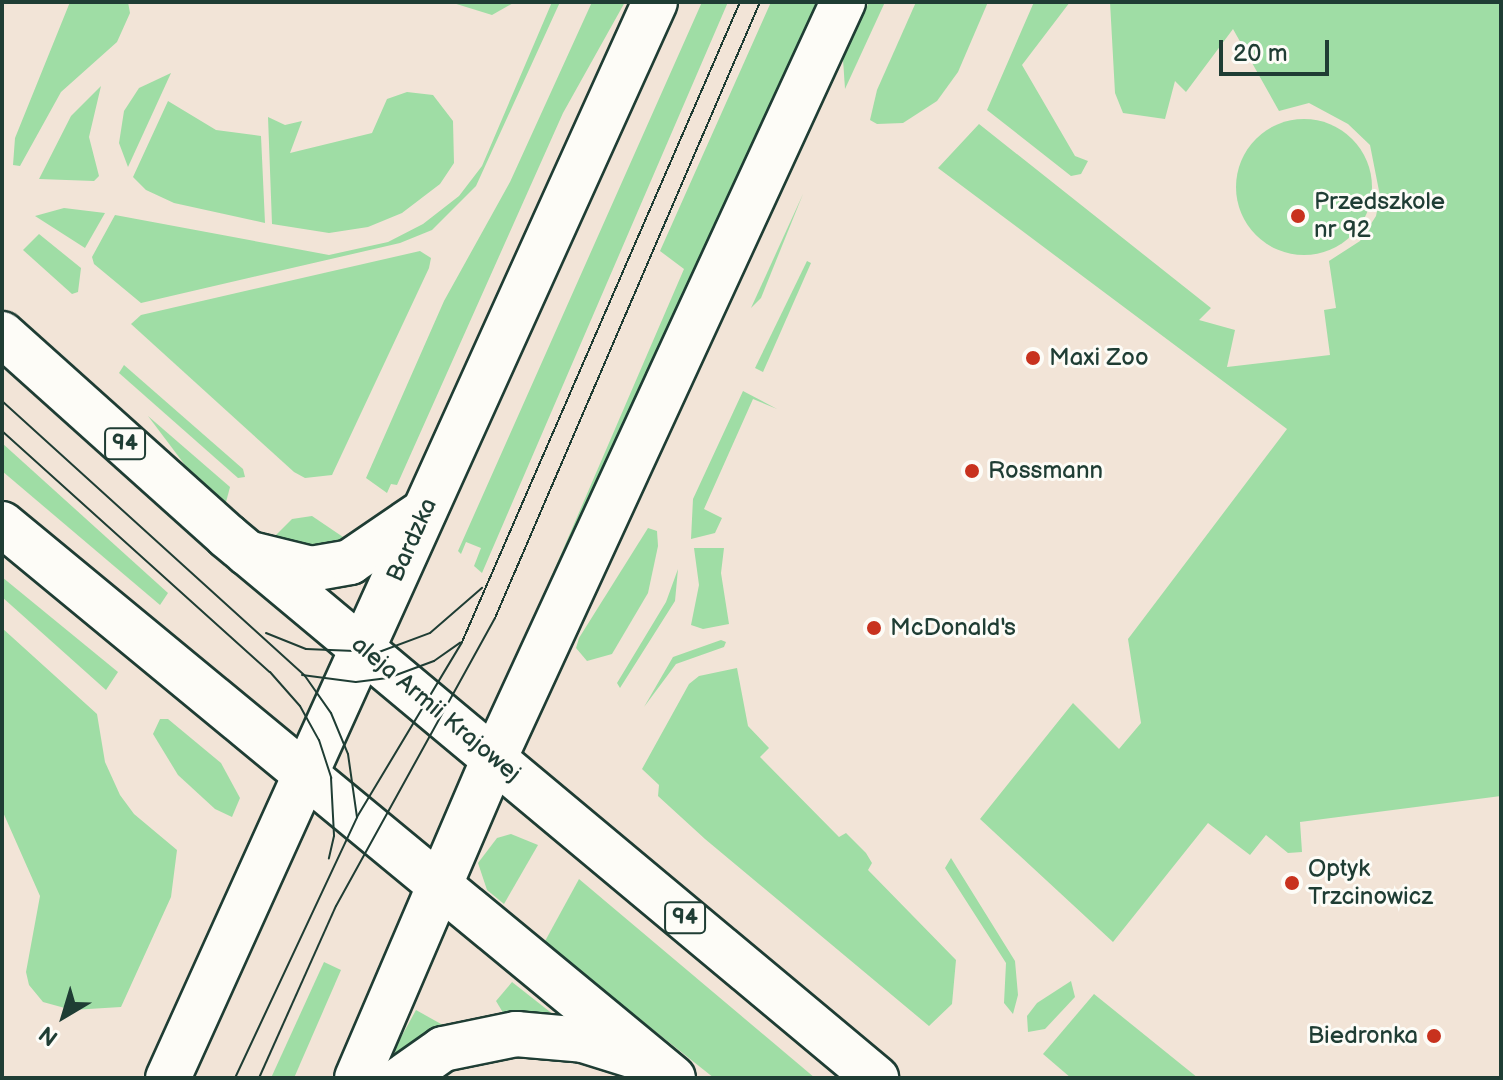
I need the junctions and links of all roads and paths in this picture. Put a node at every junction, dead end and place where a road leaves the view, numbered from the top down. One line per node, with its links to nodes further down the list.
1 (655, 2): 4 (main road, Bardzka)
2 (843, 2): 8 (main road)
3 (2, 334): 6 (main road, aleja Armii Krajowej / 94)
4 (425, 511): 6 (main road); 7 (main road, Bardzka)
5 (2, 524): 9 (main road)
6 (247, 553): 7 (main road, aleja Armii Krajowej / 94)
7 (366, 649): 8 (main road, aleja Armii Krajowej / 94); 9 (main road, Bardzka)
8 (494, 759): 10 (main road); 15 (main road, aleja Armii Krajowej / 94)
9 (308, 776): 10 (main road); 12 (main road, Bardzka)
10 (440, 885): 11 (main road); 13 (main road)
11 (663, 1070): 14 (main road)
12 (168, 1078)
13 (357, 1078)
14 (402, 1078)
15 (876, 1078)

